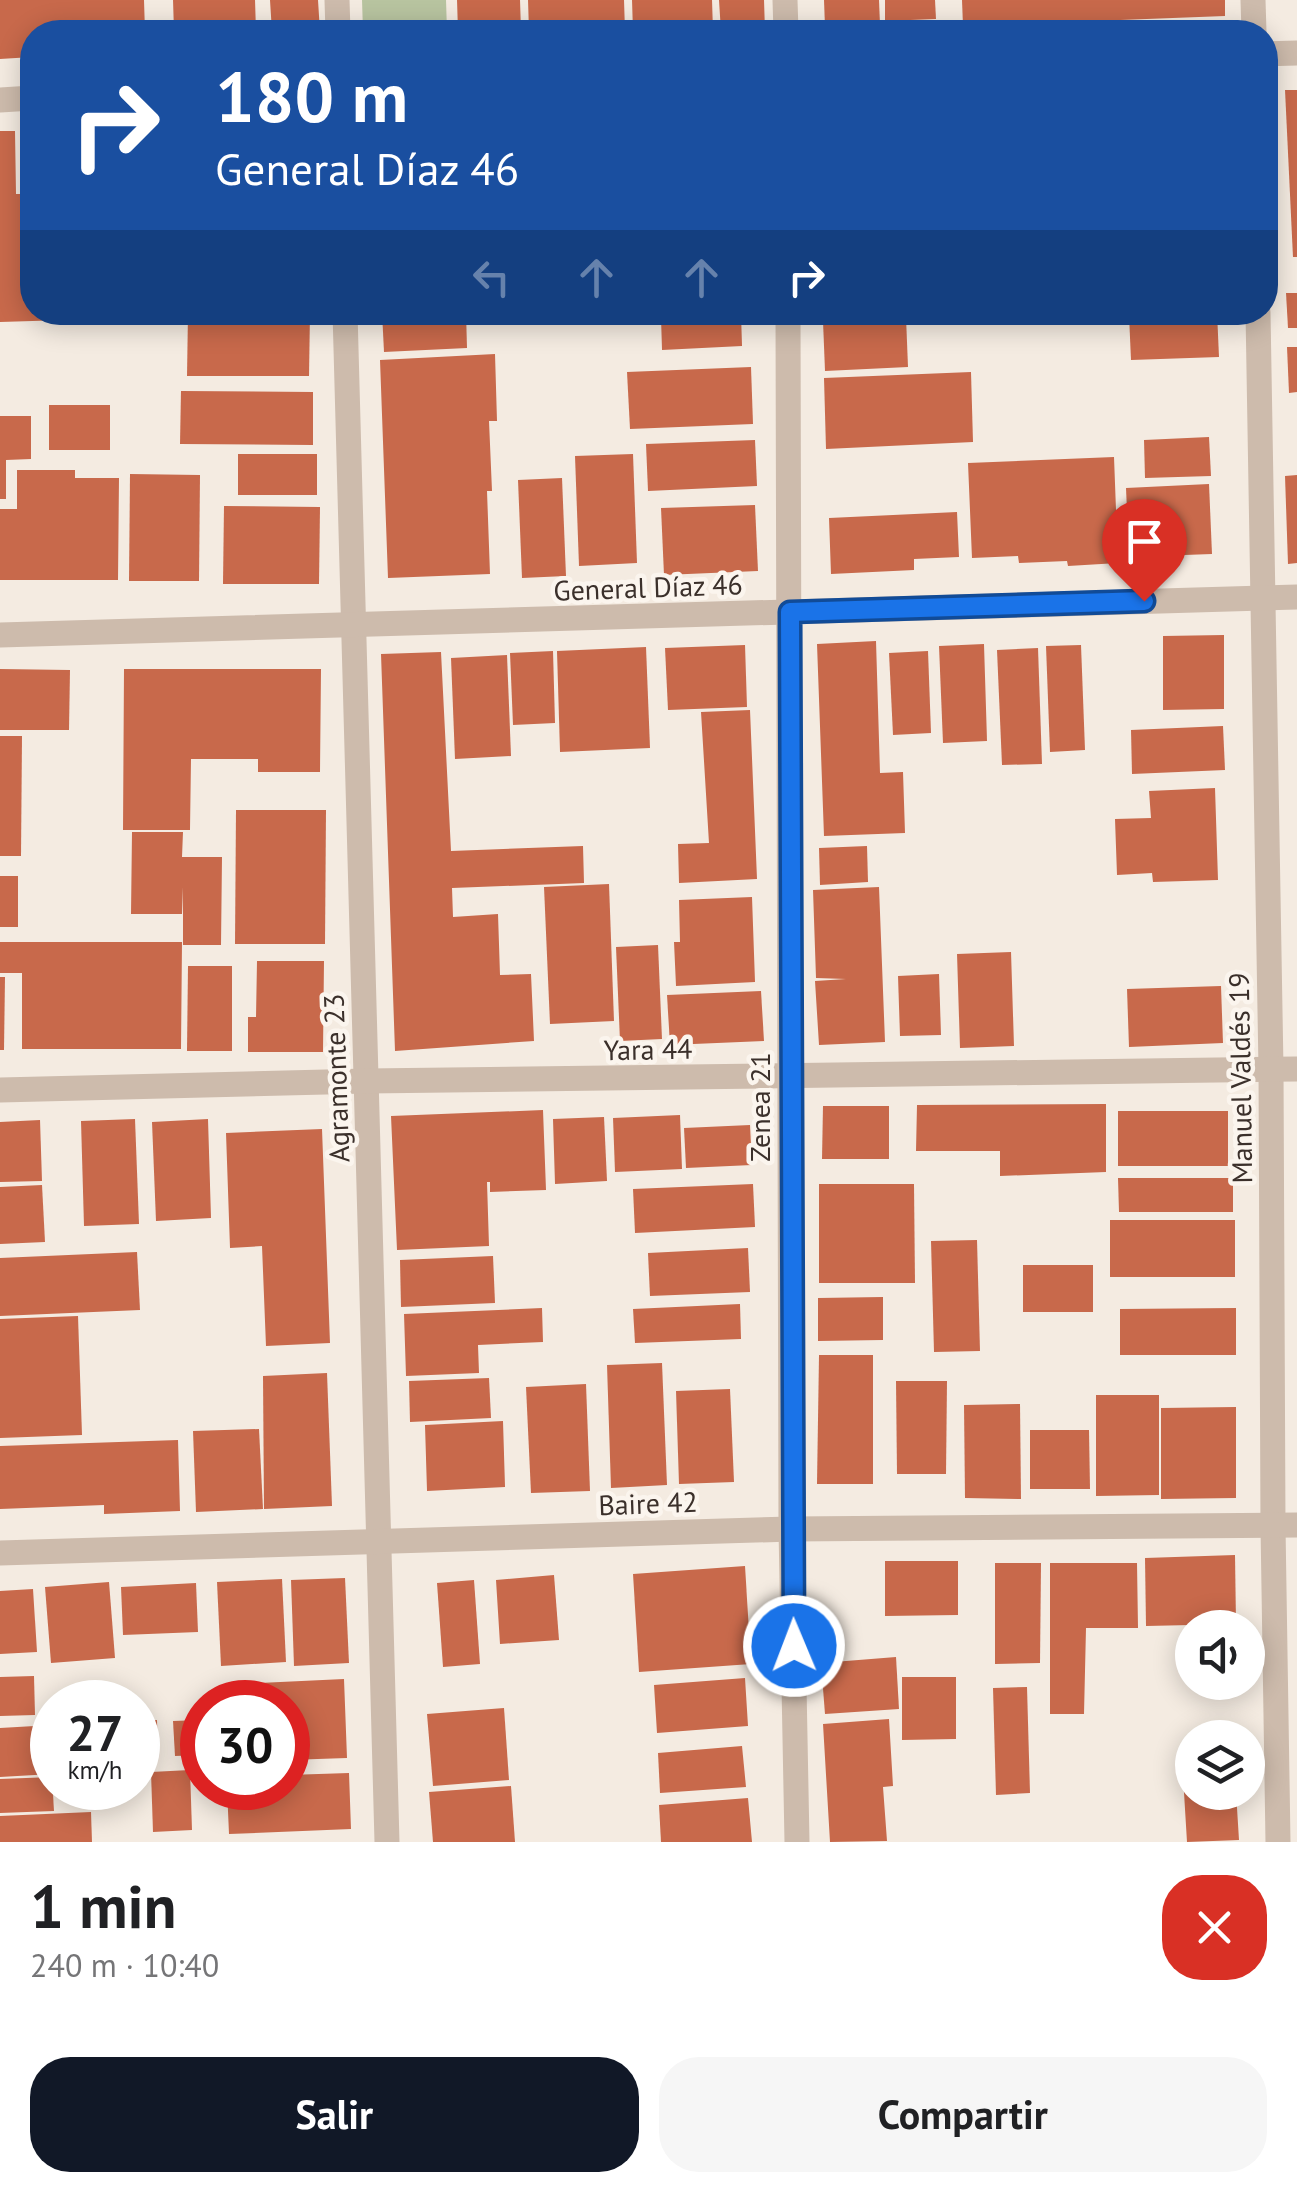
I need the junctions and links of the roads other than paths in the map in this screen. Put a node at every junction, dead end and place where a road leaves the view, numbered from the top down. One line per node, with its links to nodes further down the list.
1 (346, 325): 7 (street, Agramonte 23)
2 (788, 325): 6 (street, Zenea 21)
3 (1258, 325): 5 (street, Manuel Valdés 19)
4 (1297, 597): 5 (street, General Díaz 46)
5 (1262, 598): 6 (street, General Díaz 46); 9 (street, Manuel Valdés 19)
6 (790, 612): 7 (street, General Díaz 46); 10 (street, Zenea 21)
7 (354, 627): 8 (street, General Díaz 46); 11 (street, Agramonte 23)
8 (0, 635)
9 (1284, 1069): 10 (street, Yara 44); 13 (street, Manuel Valdés 19)
10 (789, 1078): 11 (street, Yara 44); 14 (street, Zenea 21)
11 (366, 1082): 12 (street, Yara 44); 15 (street, Agramonte 23)
12 (0, 1090)
13 (1285, 1526): 14 (street, Baire 42); 19 (street, Manuel Valdés 19)
14 (791, 1529): 15 (street, Baire 42); 18 (street, Zenea 21)
15 (379, 1540): 16 (street, Baire 42); 17 (street, Agramonte 23)
16 (0, 1553)
17 (388, 1842)
18 (797, 1842)
19 (1278, 1842)

